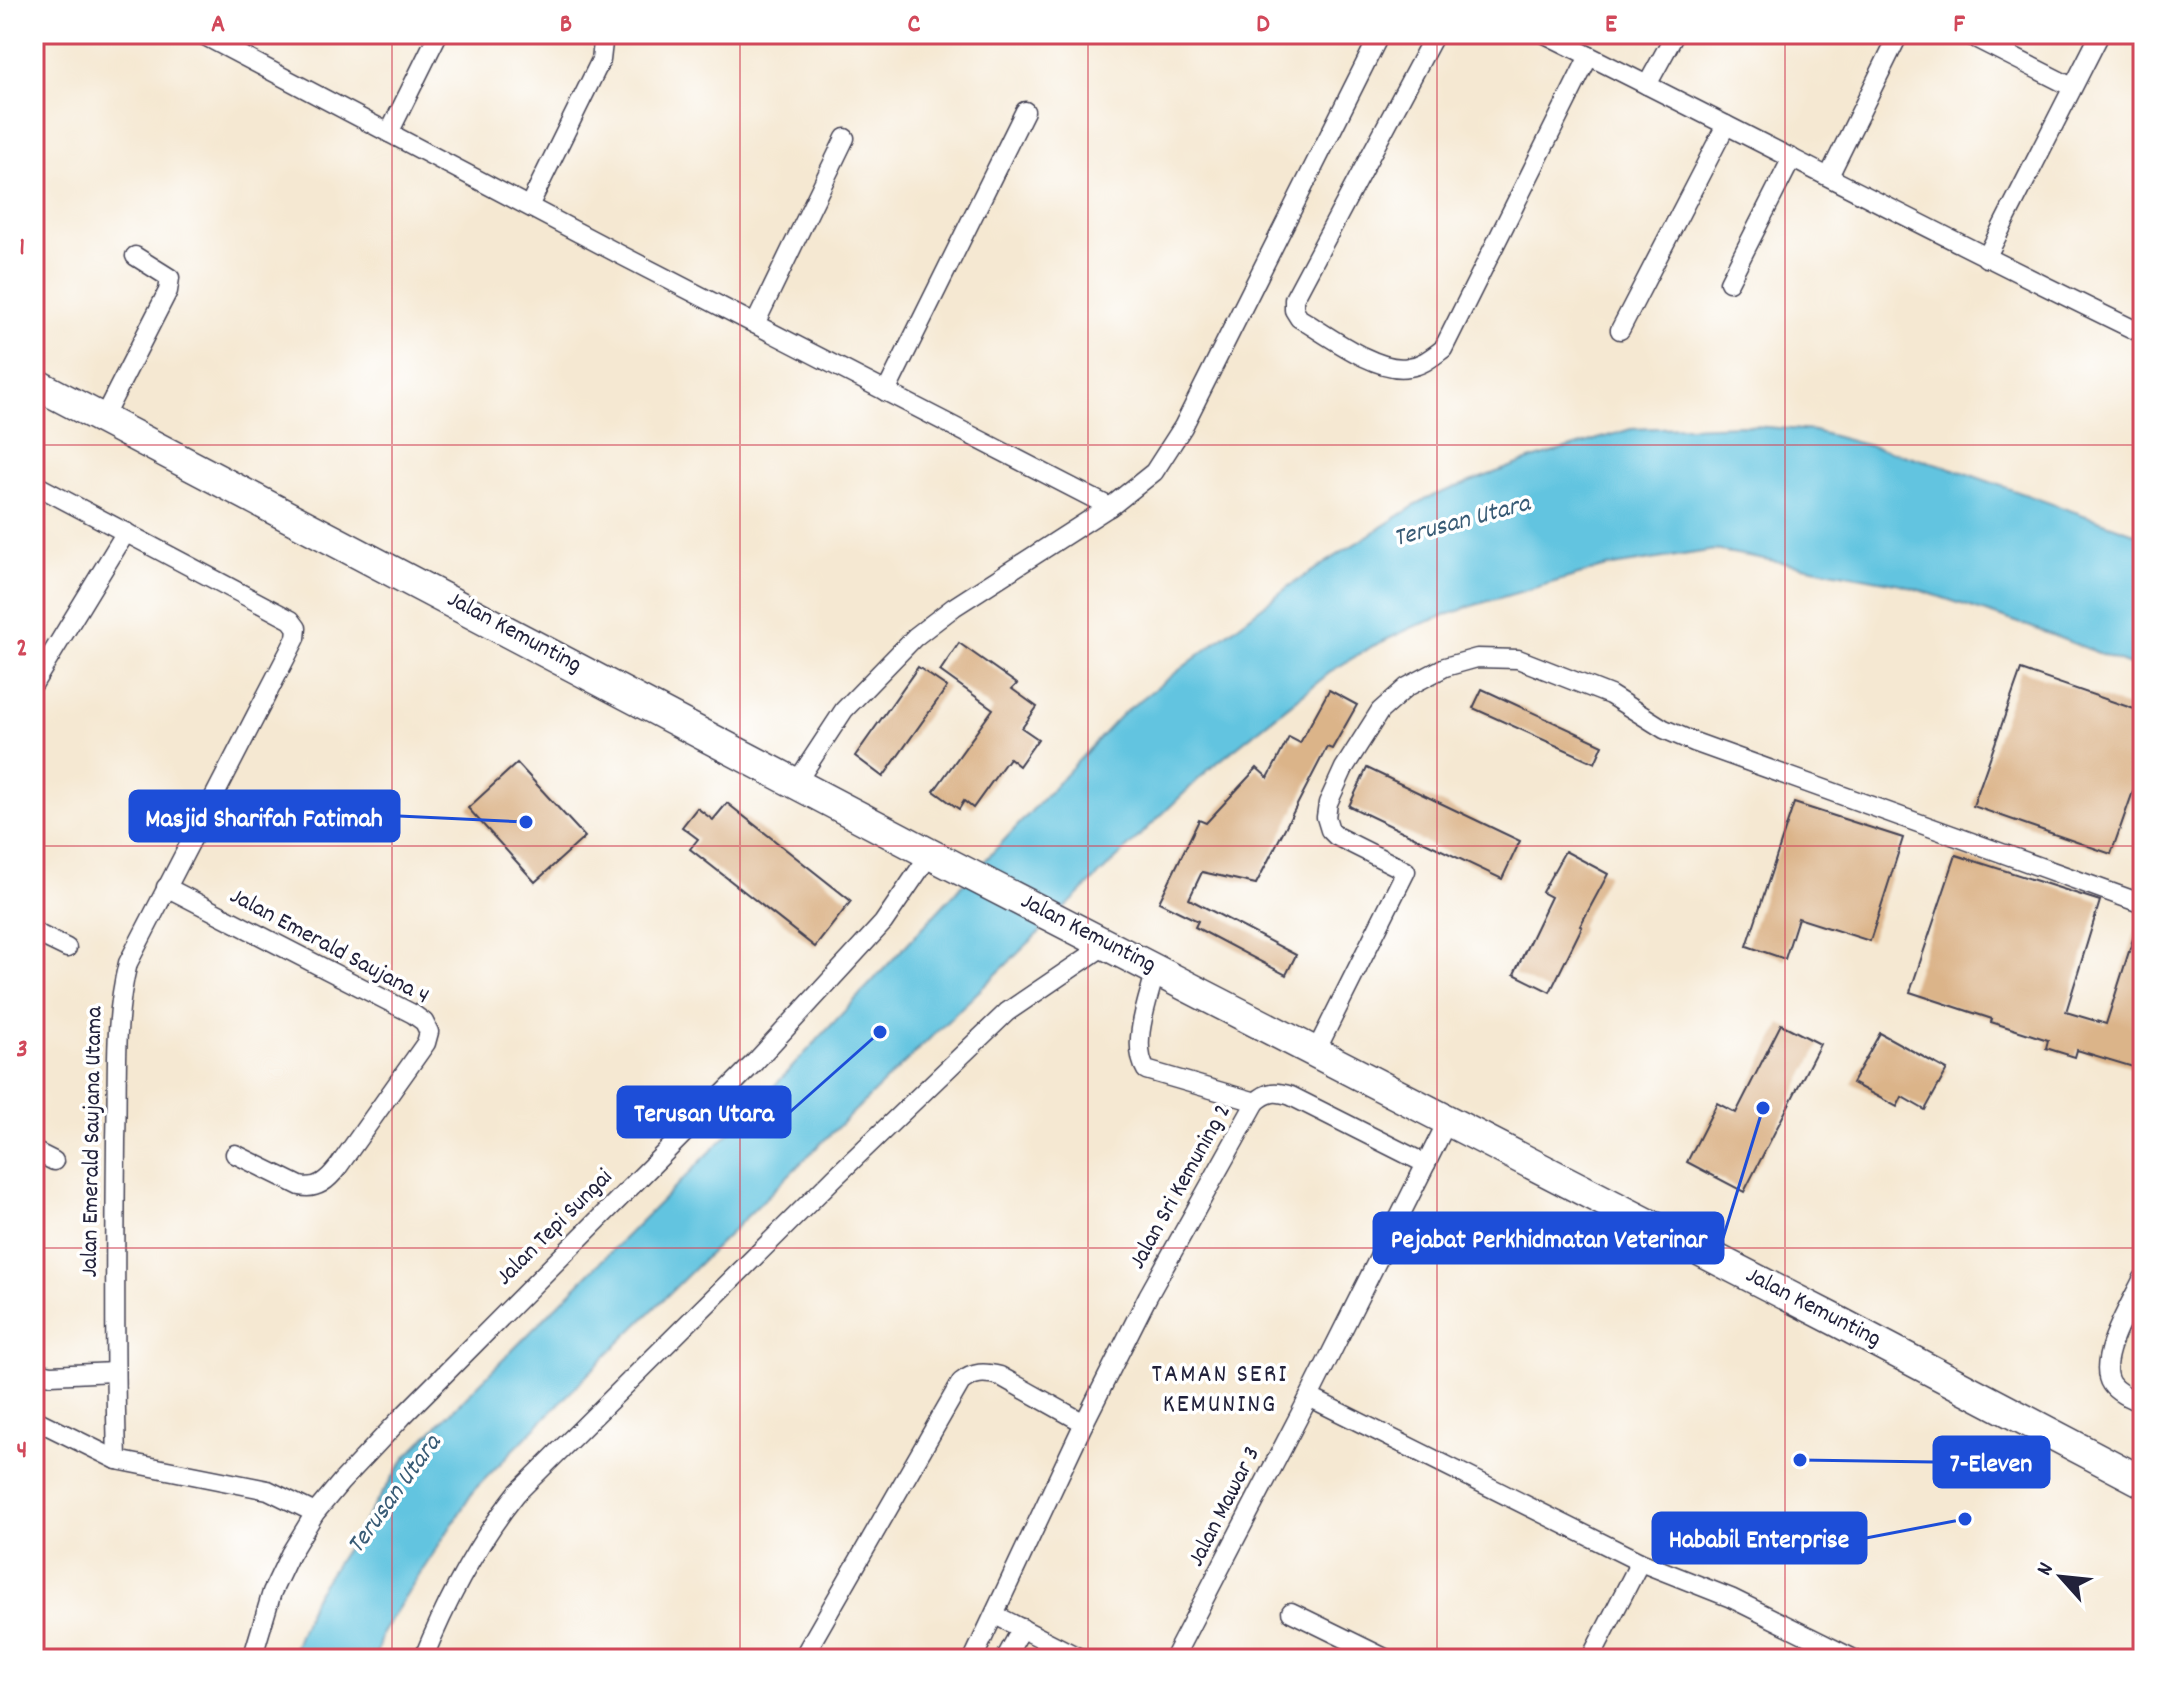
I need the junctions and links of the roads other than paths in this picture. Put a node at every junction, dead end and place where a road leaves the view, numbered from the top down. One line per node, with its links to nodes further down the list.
1 (201, 34): 16 (street)
2 (438, 34): 16 (street)
3 (604, 34): 20 (street)
4 (1380, 34): 31 (street)
5 (1435, 34): 11 (street)
6 (1545, 34): 11 (street)
7 (1675, 34): 12 (street)
8 (1967, 34): 13 (street)
9 (2100, 34): 13 (street)
10 (1897, 35): 19 (street)
11 (1589, 56): 12 (street)
12 (1647, 85): 15 (street)
13 (2072, 87): 22 (street)
14 (1025, 111): 28 (street)
15 (1726, 125): 18 (street); 25 (street)
16 (389, 133): 20 (street)
17 (845, 138): 24 (street)
18 (1792, 158): 19 (street); 23 (street)
19 (1829, 176): 22 (street)
20 (529, 206): 24 (street)
21 (135, 256): 29 (street)
22 (1986, 258): 26 (street)
23 (1729, 282)
24 (755, 324): 28 (street)
25 (1620, 330)
26 (2143, 333)
27 (34, 383): 29 (main road, Jalan Kemunting)
28 (886, 392): 31 (street)
29 (103, 418): 34 (main road, Jalan Kemunting)
30 (34, 484): 32 (street)
31 (1110, 507): 34 (street)
32 (126, 532): 33 (street); 36 (street, Jalan Emerald Saujana Utama)
33 (34, 683)
34 (796, 783): 35 (main road, Jalan Kemunting)
35 (939, 858): 39 (main road, Jalan Kemunting); 58 (street, Jalan Tepi Sungai)
36 (166, 887): 46 (street, Jalan Emerald Saujana 4); 51 (street, Jalan Emerald Saujana Utama)
37 (2143, 904): 42 (street)
38 (34, 932): 40 (street)
39 (1107, 944): 41 (main road, Jalan Kemunting); 66 (street)
40 (67, 948)
41 (1156, 969): 42 (main road, Jalan Kemunting); 43 (street)
42 (1316, 1051): 44 (main road, Jalan Kemunting)
43 (1256, 1102): 48 (street, Jalan Sri Kemuning 2); 55 (street, Jalan Sri Kemuning 2)
44 (1448, 1120): 48 (street, Jalan Mawar 3); 57 (main road, Jalan Kemunting)
45 (34, 1151): 47 (street)
46 (235, 1154)
47 (54, 1161)
48 (1426, 1164): 52 (street, Jalan Mawar 3)
49 (2143, 1278): 53 (street)
50 (34, 1371): 51 (street)
51 (114, 1372): 56 (street, Jalan Emerald Saujana Utama)
52 (1309, 1397): 59 (street); 71 (street, Jalan Mawar 3)
53 (2143, 1404)
54 (34, 1419): 56 (street)
55 (1084, 1423): 61 (street, Jalan Sri Kemuning 2); 67 (street)
56 (117, 1460): 58 (street)
57 (2143, 1482)
58 (315, 1513): 65 (street, Jalan Tepi Sungai)
59 (1640, 1562): 63 (street); 72 (street)
60 (1291, 1612): 64 (street)
61 (995, 1615): 62 (street); 68 (street, Jalan Sri Kemuning 2)
62 (1022, 1628): 69 (street); 70 (street)
63 (1820, 1651): 73 (street)
64 (1382, 1658)
65 (252, 1659)
66 (423, 1659)
67 (802, 1659)
68 (973, 1659)
69 (1005, 1659)
70 (1082, 1659)
71 (1173, 1659)
72 (1590, 1659)
73 (1854, 1659)

